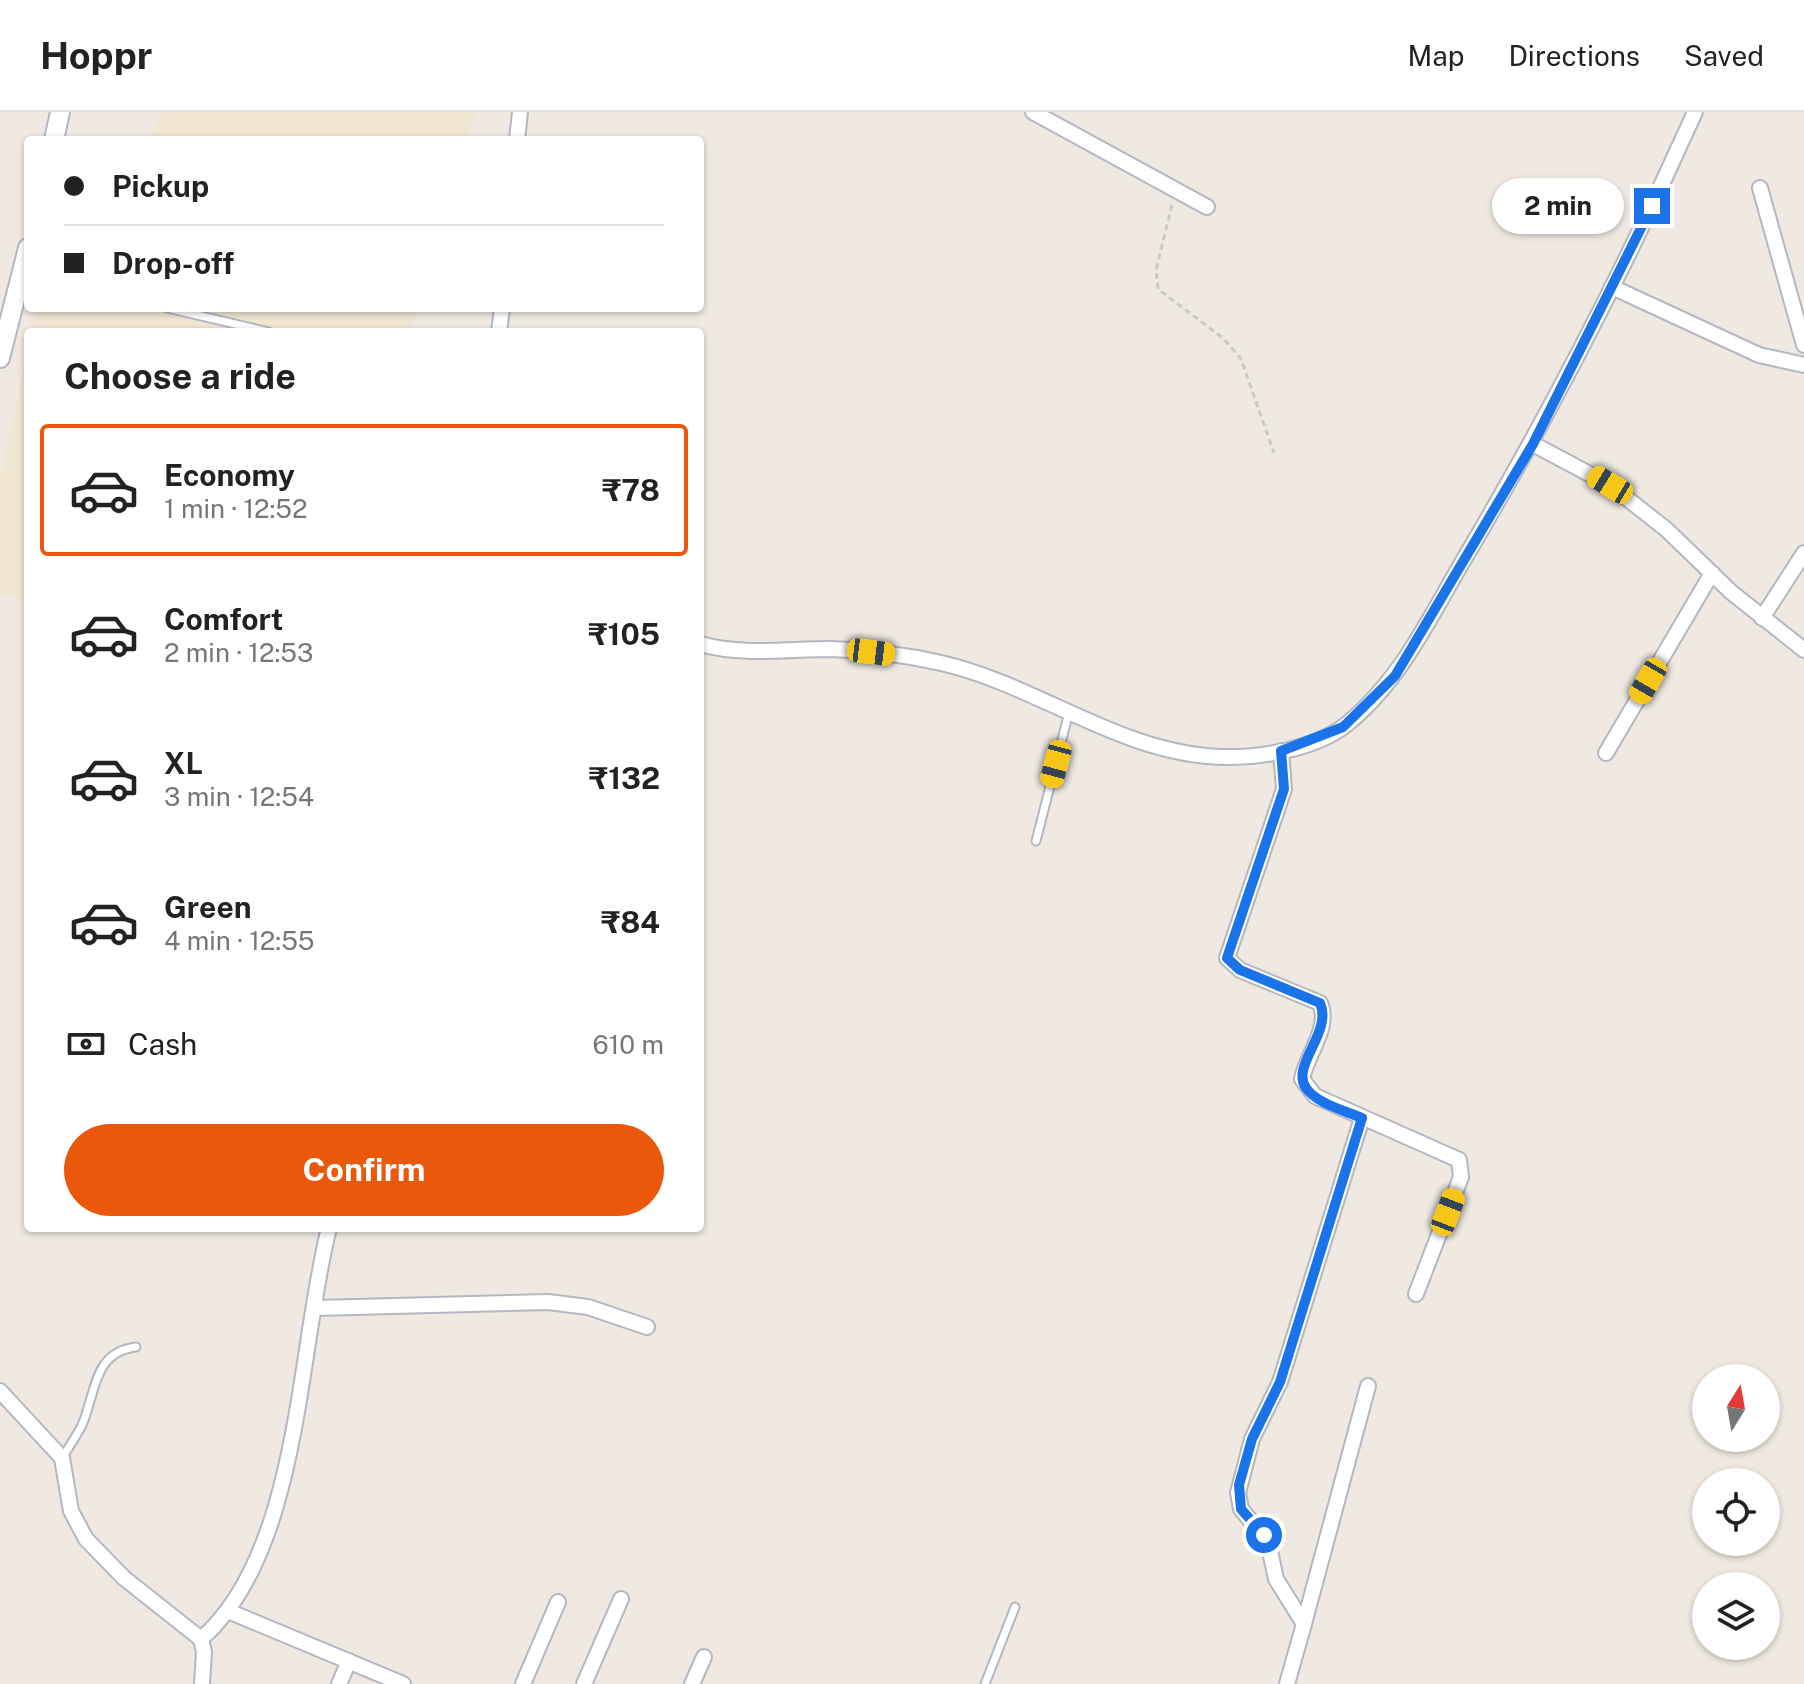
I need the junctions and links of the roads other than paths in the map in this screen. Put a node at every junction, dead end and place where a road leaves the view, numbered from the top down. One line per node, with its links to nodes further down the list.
1 (60, 112): 5 (street)
2 (520, 112): 6 (street)
3 (1033, 112): 8 (street)
4 (1695, 112): 10 (street)
5 (55, 136)
6 (517, 136)
7 (1760, 188): 13 (street)
8 (1207, 207)
9 (24, 277): 14 (street)
10 (1612, 287): 15 (street); 16 (street)
11 (184, 312): 12 (lane)
12 (252, 328)
13 (1804, 345)
14 (0, 358)
15 (1804, 365)
16 (1533, 444): 18 (street); 23 (street)
17 (1804, 553): 19 (street)
18 (1712, 573): 19 (street); 24 (street)
19 (1762, 618): 21 (street)
20 (704, 645): 22 (street)
21 (1804, 650)
22 (1069, 712): 23 (street); 25 (lane)
23 (1281, 751): 26 (street)
24 (1606, 753)
25 (1036, 841)
26 (1362, 1118): 28 (street); 39 (street)
27 (328, 1232): 29 (street)
28 (1416, 1294)
29 (315, 1308): 30 (street); 38 (street)
30 (647, 1327)
31 (136, 1347): 34 (lane)
32 (1368, 1386): 39 (street)
33 (0, 1391): 34 (street)
34 (62, 1458): 40 (street)
35 (621, 1599): 47 (street)
36 (558, 1602): 46 (street)
37 (1015, 1607): 49 (lane)
38 (228, 1611): 40 (street); 42 (street)
39 (1304, 1624): 50 (street)
40 (201, 1639): 43 (street)
41 (704, 1657): 48 (street)
42 (349, 1661): 44 (street); 45 (street)
43 (202, 1684)
44 (339, 1684)
45 (403, 1684)
46 (523, 1684)
47 (584, 1684)
48 (692, 1684)
49 (985, 1684)
50 (1287, 1684)

